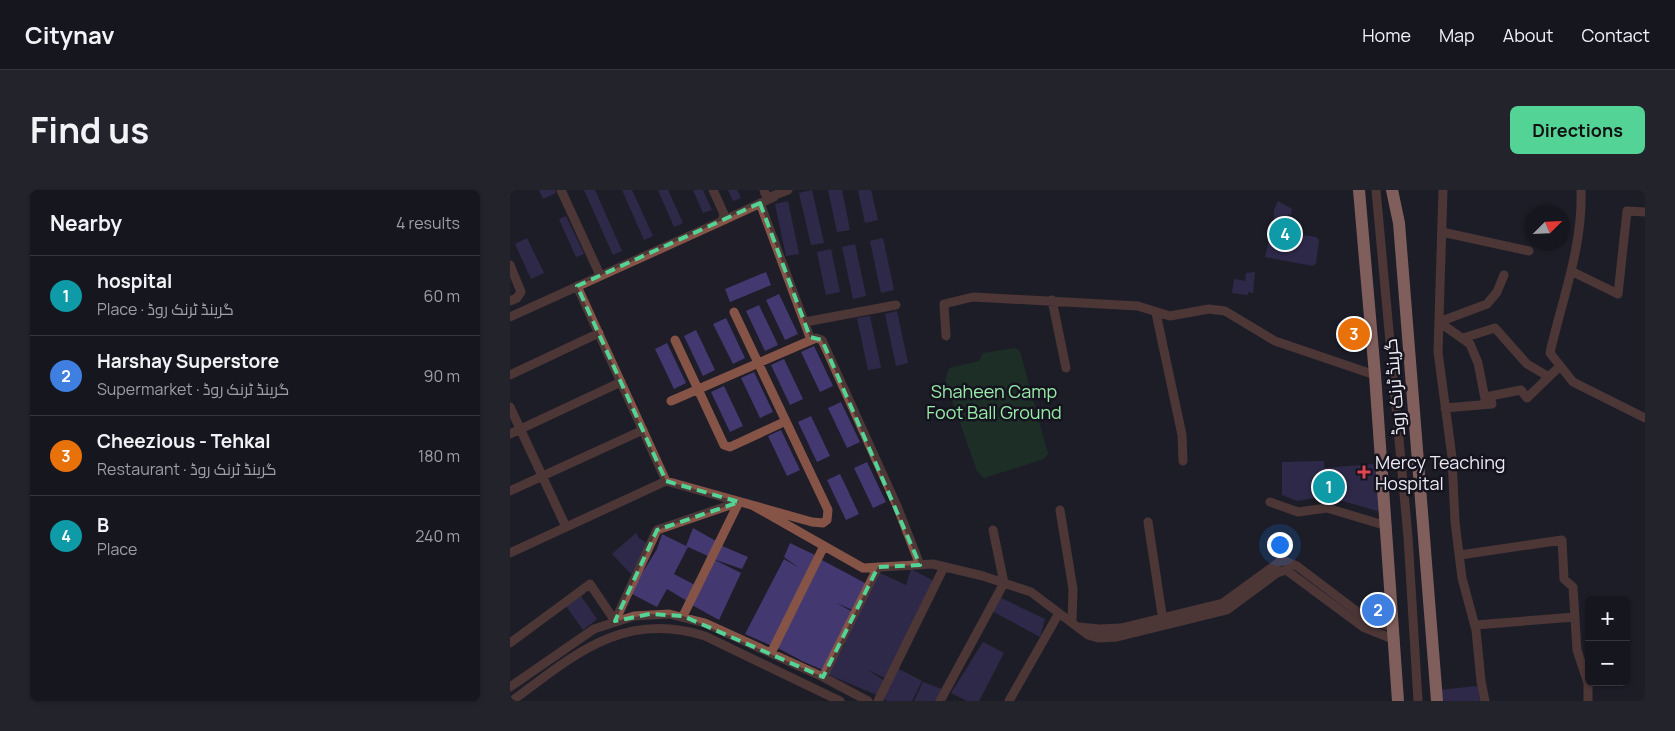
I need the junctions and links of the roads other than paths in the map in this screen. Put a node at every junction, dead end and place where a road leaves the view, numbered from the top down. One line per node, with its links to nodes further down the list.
1 (561, 190): 18 (street)
2 (712, 190): 13 (street)
3 (764, 190): 10 (street)
4 (788, 190): 10 (street)
5 (1359, 190): 38 (highway, گرینڈ ٹرنک روڈ)
6 (1376, 190): 89 (street)
7 (1392, 190): 90 (highway, گرینڈ ٹرنک روڈ)
8 (1443, 190): 14 (street)
9 (1582, 190): 17 (street)
10 (774, 196): 11 (street)
11 (760, 203): 13 (street); 27 (street)
12 (1645, 212): 17 (street)
13 (722, 221): 18 (street)
14 (1442, 232): 15 (street); 28 (street)
15 (1529, 251)
16 (510, 265): 22 (street)
17 (1573, 272): 35 (street)
18 (600, 275): 20 (street)
19 (1504, 275): 28 (street)
20 (577, 286): 26 (street); 29 (street)
21 (1052, 300): 25 (street); 30 (street); 36 (street)
22 (510, 301)
23 (896, 305): 27 (street)
24 (734, 312): 34 (street)
25 (1156, 313): 38 (street); 51 (street)
26 (510, 317)
27 (804, 322): 33 (street)
28 (1439, 322): 31 (street); 45 (street)
29 (599, 333): 37 (street); 40 (street)
30 (946, 336)
31 (1463, 338): 39 (street); 43 (street)
32 (675, 340): 41 (street)
33 (811, 340): 34 (street); 66 (street)
34 (758, 364): 41 (street); 47 (street)
35 (1560, 366): 39 (street); 46 (street)
36 (1066, 368)
37 (510, 375)
38 (1375, 376): 60 (highway, گرینڈ ٹرنک روڈ)
39 (1549, 377): 43 (street)
40 (621, 382): 48 (street); 49 (street)
41 (698, 389): 42 (street); 47 (street)
42 (671, 401)
43 (1486, 404): 45 (street)
44 (510, 407): 48 (street)
45 (1445, 408): 65 (street)
46 (1645, 418)
47 (786, 422): 57 (street)
48 (520, 429): 50 (street); 52 (street)
49 (643, 430): 52 (street); 53 (street)
50 (510, 434)
51 (1183, 461)
52 (542, 477): 54 (street); 61 (street)
53 (666, 481): 55 (street); 61 (street)
54 (510, 491)
55 (739, 502): 57 (street); 71 (street); 73 (street)
56 (1270, 502): 60 (street)
57 (752, 505): 63 (street)
58 (1060, 510): 75 (street)
59 (1148, 522): 74 (street)
60 (1387, 526): 77 (highway, گرینڈ ٹرنک روڈ)
61 (566, 527): 64 (street)
62 (993, 530): 69 (street)
63 (824, 546): 67 (street); 79 (street)
64 (510, 553)
65 (1460, 555): 72 (street); 76 (street)
66 (920, 565): 67 (street); 68 (street)
67 (878, 567): 80 (street)
68 (944, 567): 69 (street); 85 (street)
69 (1004, 583): 70 (street); 86 (street)
70 (1060, 613): 75 (street); 87 (street)
71 (683, 616): 73 (street); 79 (street)
72 (1575, 617): 76 (street); 92 (street)
73 (615, 621): 78 (street); 81 (street)
74 (1163, 621): 75 (street); 77 (street)
75 (1074, 624)
76 (1475, 625): 91 (street)
77 (1394, 634): 88 (highway, گرینڈ ٹرنک روڈ)
78 (510, 643)
79 (771, 653): 80 (street)
80 (823, 678): 84 (street)
81 (510, 688)
82 (512, 701): 83 (street)
83 (840, 701)
84 (868, 701)
85 (878, 701)
86 (940, 701)
87 (1010, 701)
88 (1398, 701)
89 (1418, 701)
90 (1437, 701)
91 (1485, 701)
92 (1588, 701)

